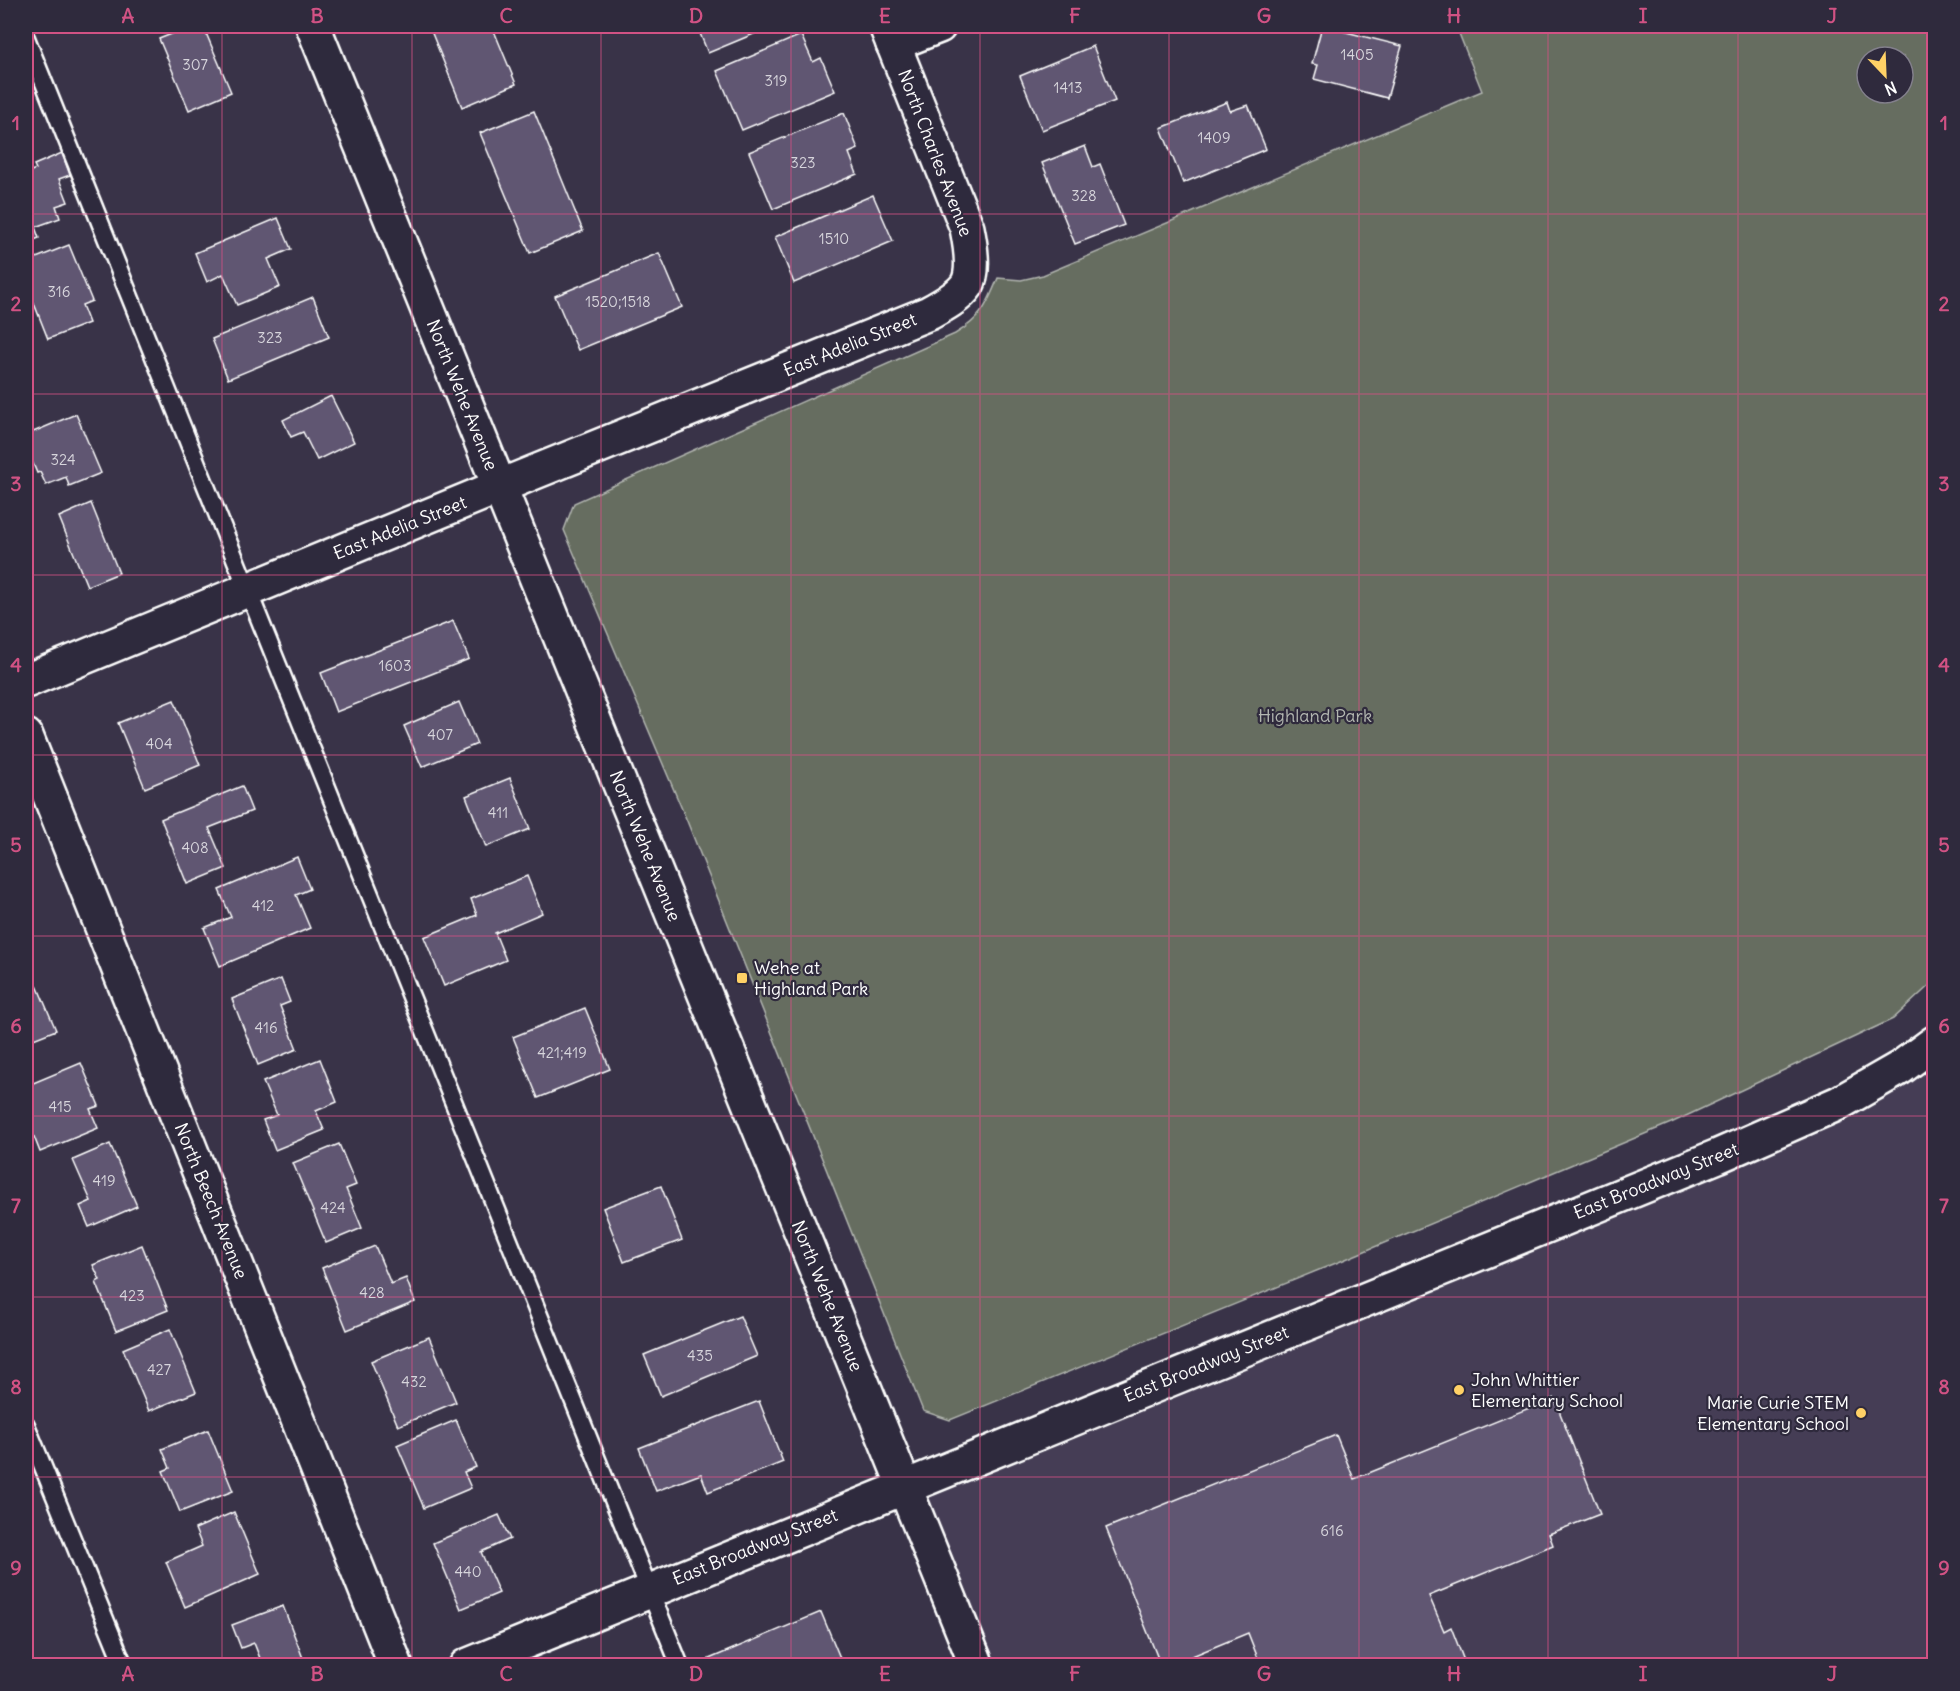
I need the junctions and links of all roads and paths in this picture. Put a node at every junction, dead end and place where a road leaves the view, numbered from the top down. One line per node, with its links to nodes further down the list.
1 (313, 26): 6 (street, North Wehe Avenue)
2 (939, 26): 3 (street)
3 (890, 34): 5 (street, North Charles Avenue)
4 (26, 38): 7 (lane)
5 (968, 284): 6 (street, East Adelia Street)
6 (499, 487): 7 (street, East Adelia Street); 12 (street, North Wehe Avenue)
7 (247, 590): 8 (street, East Adelia Street); 13 (lane)
8 (26, 681)
9 (26, 736): 15 (street, North Beech Avenue)
10 (1935, 1042): 12 (street, East Broadway Street)
11 (26, 1425): 14 (lane)
12 (904, 1486): 13 (street, East Broadway Street); 18 (street, North Wehe Avenue)
13 (650, 1590): 16 (street, East Broadway Street); 17 (lane)
14 (124, 1665)
15 (396, 1665)
16 (466, 1665)
17 (680, 1665)
18 (977, 1665)

